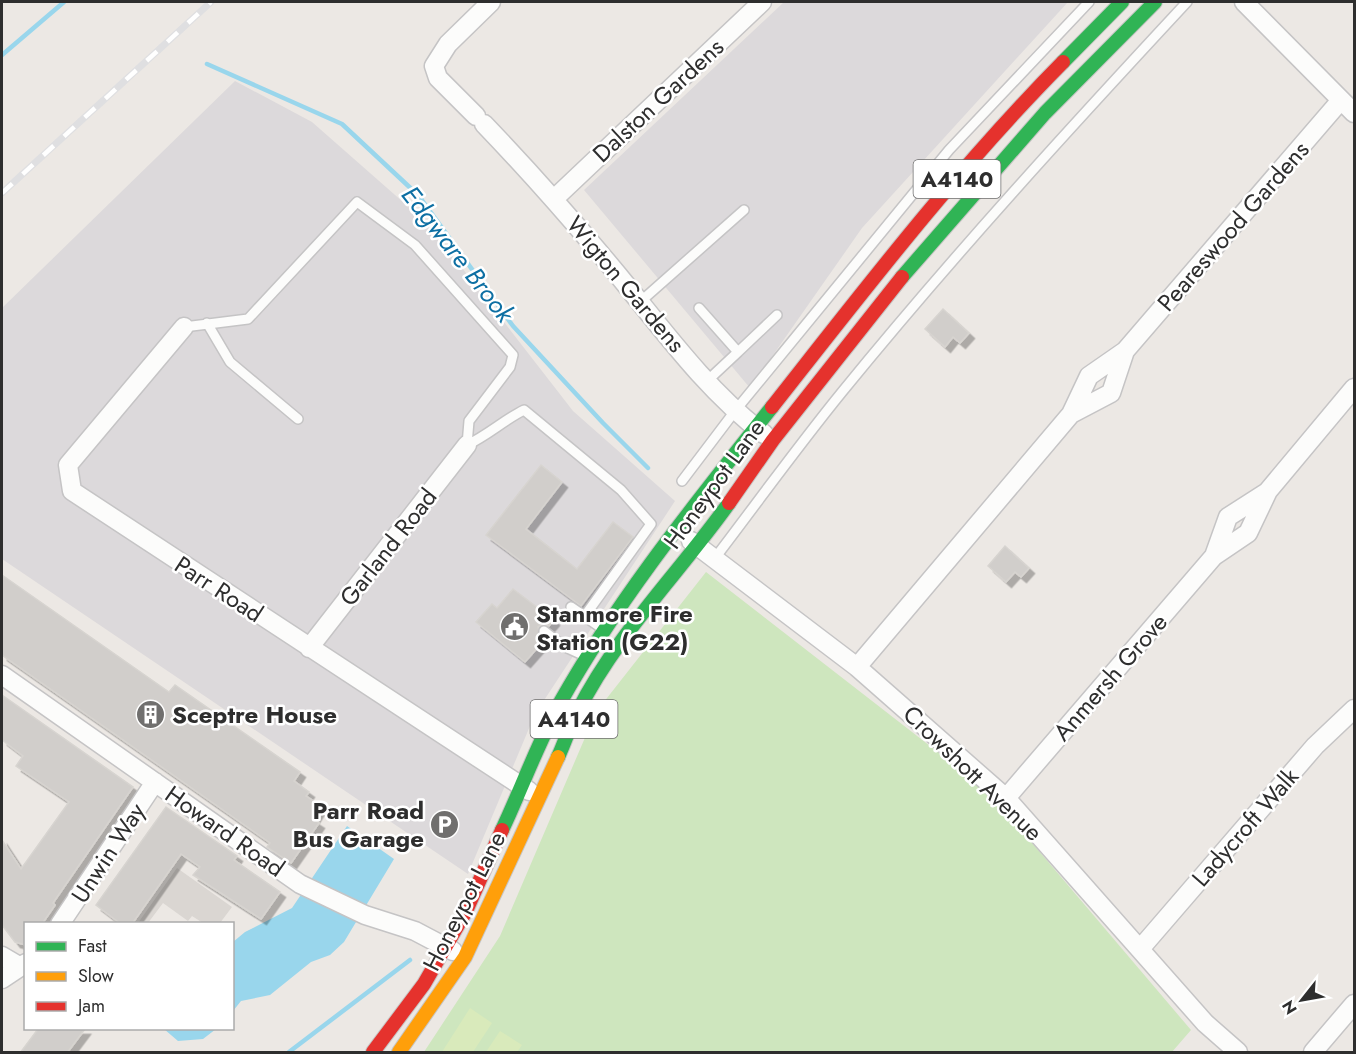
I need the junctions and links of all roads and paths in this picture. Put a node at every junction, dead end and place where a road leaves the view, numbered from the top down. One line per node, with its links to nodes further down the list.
1 (491, 2): 12 (street, Wigton Gardens)
2 (762, 2): 12 (street, Dalston Gardens)
3 (1089, 2): 8 (lane)
4 (1122, 2): 9 (main road, Honeypot Lane / A4140)
5 (1155, 2): 27 (main road, Honeypot Lane / A4140)
6 (1187, 2): 32 (lane)
7 (1244, 2): 10 (street)
8 (1014, 79): 9 (lane); 23 (lane)
9 (1031, 94): 26 (main road, Honeypot Lane / A4140)
10 (1341, 100): 11 (street); 19 (street, Peareswood Gardens)
11 (1354, 113)
12 (555, 198): 14 (street, Wigton Gardens)
13 (744, 210): 14 (lane)
14 (640, 302): 21 (street, Wigton Gardens)
15 (699, 308): 20 (lane)
16 (777, 315): 20 (lane)
17 (207, 323): 18 (lane); 25 (lane); 28 (lane)
18 (184, 327): 38 (street, Parr Road)
19 (1125, 351): 24 (street, Peareswood Gardens); 24 (street, Peareswood Gardens)
20 (738, 352): 21 (lane)
21 (706, 381): 23 (street, Wigton Gardens)
22 (1354, 388): 46 (street, Anmersh Grove)
23 (735, 411): 26 (street, Wigton Gardens); 29 (lane)
24 (1071, 414): 40 (street, Peareswood Gardens)
25 (298, 419)
26 (756, 427): 27 (street, Wigton Gardens); 30 (main road, Honeypot Lane / A4140)
27 (773, 440): 31 (main road, Honeypot Lane / A4140)
28 (468, 445): 34 (lane); 38 (street, Garland Road)
29 (682, 481)
30 (675, 530): 31 (street, Crowshott Avenue); 35 (main road, Honeypot Lane / A4140)
31 (698, 547): 32 (street, Crowshott Avenue); 37 (main road, Honeypot Lane / A4140)
32 (715, 558): 40 (street, Crowshott Avenue)
33 (571, 607): 34 (lane)
34 (584, 616): 35 (lane)
35 (605, 630): 37 (lane); 39 (main road, Honeypot Lane / A4140)
36 (544, 631): 39 (lane)
37 (622, 641): 45 (main road, Honeypot Lane / A4140)
38 (309, 648): 44 (street, Parr Road)
39 (587, 657): 44 (main road, Honeypot Lane / A4140)
40 (857, 667): 46 (street, Crowshott Avenue)
41 (2, 675): 43 (street, Howard Road)
42 (1354, 709): 49 (street, Ladycroft Walk)
43 (155, 782): 47 (street, Unwin Way); 48 (street, Howard Road)
44 (522, 788): 45 (street, Parr Road); 48 (main road, Honeypot Lane / A4140)
45 (541, 797): 51 (main road, Honeypot Lane / A4140)
46 (1006, 798): 49 (street, Crowshott Avenue)
47 (61, 922)
48 (446, 947): 51 (street, Howard Road); 55 (main road, Honeypot Lane / A4140)
49 (1140, 949): 57 (street, Crowshott Avenue)
50 (2, 956): 52 (street)
51 (465, 957): 56 (main road, Honeypot Lane / A4140)
52 (22, 965): 53 (street)
53 (2, 979)
54 (1354, 1004): 58 (street)
55 (373, 1053)
56 (399, 1053)
57 (1238, 1053)
58 (1313, 1053)

